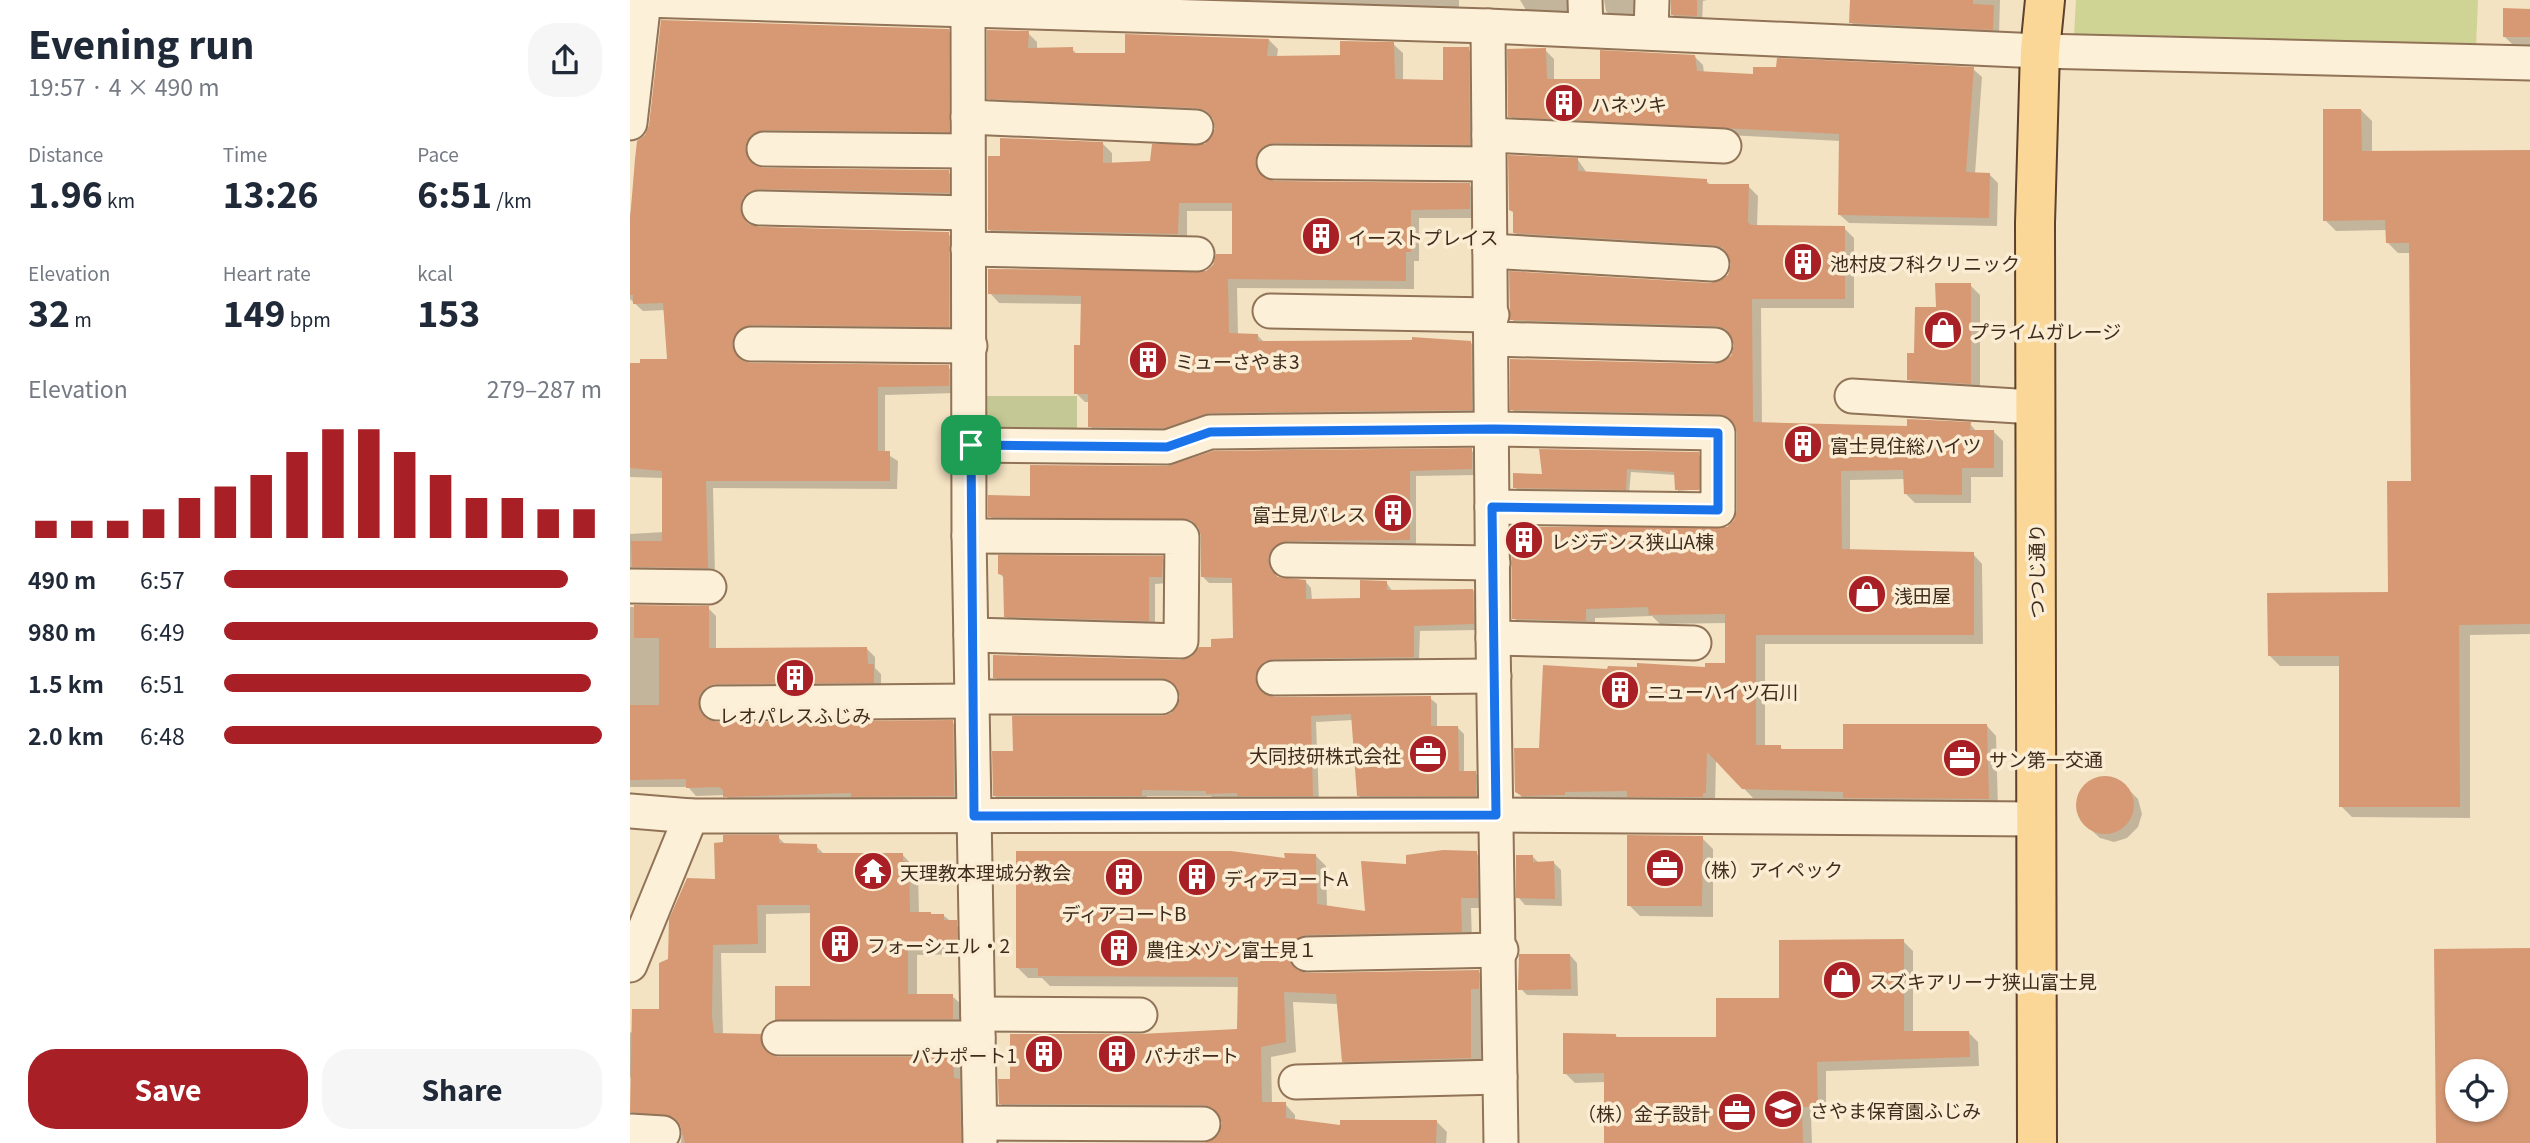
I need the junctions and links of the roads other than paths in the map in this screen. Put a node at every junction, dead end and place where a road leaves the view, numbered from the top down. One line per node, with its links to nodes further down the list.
1 (2045, 0): 7 (main road, つつじ通り)
2 (968, 9): 3 (street); 9 (street); 10 (street)
3 (1324, 11): 6 (street)
4 (1586, 15): 5 (street); 6 (street)
5 (1652, 16): 7 (street)
6 (1498, 18): 14 (street)
7 (2040, 51): 8 (street); 29 (main road, つつじ通り)
8 (2530, 63)
9 (968, 117): 11 (street); 15 (street)
10 (630, 123)
11 (1196, 127)
12 (1724, 146): 14 (street)
13 (764, 149): 15 (street)
14 (1488, 150): 16 (street); 20 (street)
15 (967, 151): 18 (street)
16 (1274, 162)
17 (759, 208): 18 (street)
18 (968, 213): 19 (street)
19 (968, 249): 21 (street); 27 (street)
20 (1490, 251): 22 (street); 24 (street)
21 (1197, 254)
22 (1712, 264)
23 (1270, 311): 24 (street)
24 (1492, 327): 26 (street); 30 (street)
25 (751, 344): 27 (street)
26 (1716, 345)
27 (970, 346): 31 (street)
28 (1852, 396): 29 (street)
29 (2035, 407): 50 (main road, つつじ通り)
30 (1493, 429): 31 (street); 32 (street); 32 (street)
31 (971, 445): 33 (street)
32 (1492, 507): 35 (street)
33 (970, 536): 38 (street); 38 (street)
34 (1287, 560): 35 (street)
35 (1493, 563): 39 (street)
36 (630, 586): 37 (street)
37 (709, 587)
38 (971, 635): 44 (street)
39 (1493, 638): 40 (street); 41 (street)
40 (1694, 643)
41 (1493, 676): 42 (street); 47 (street)
42 (1274, 678)
43 (1161, 697): 44 (street)
44 (972, 699): 45 (street); 49 (street)
45 (717, 703)
46 (630, 811): 48 (street)
47 (1496, 815): 49 (street); 50 (street); 51 (street)
48 (691, 816): 49 (street); 53 (street)
49 (974, 816): 55 (street)
50 (2034, 819): 64 (main road, つつじ通り)
51 (1501, 950): 52 (street); 57 (street)
52 (1307, 954)
53 (630, 965)
54 (1140, 1015): 55 (street)
55 (978, 1026): 56 (street); 62 (street)
56 (779, 1038)
57 (1500, 1077): 58 (street); 63 (street)
58 (1296, 1082)
59 (1203, 1124): 62 (street)
60 (630, 1131): 61 (street)
61 (663, 1132)
62 (980, 1133)
63 (1502, 1143)
64 (2037, 1143)

